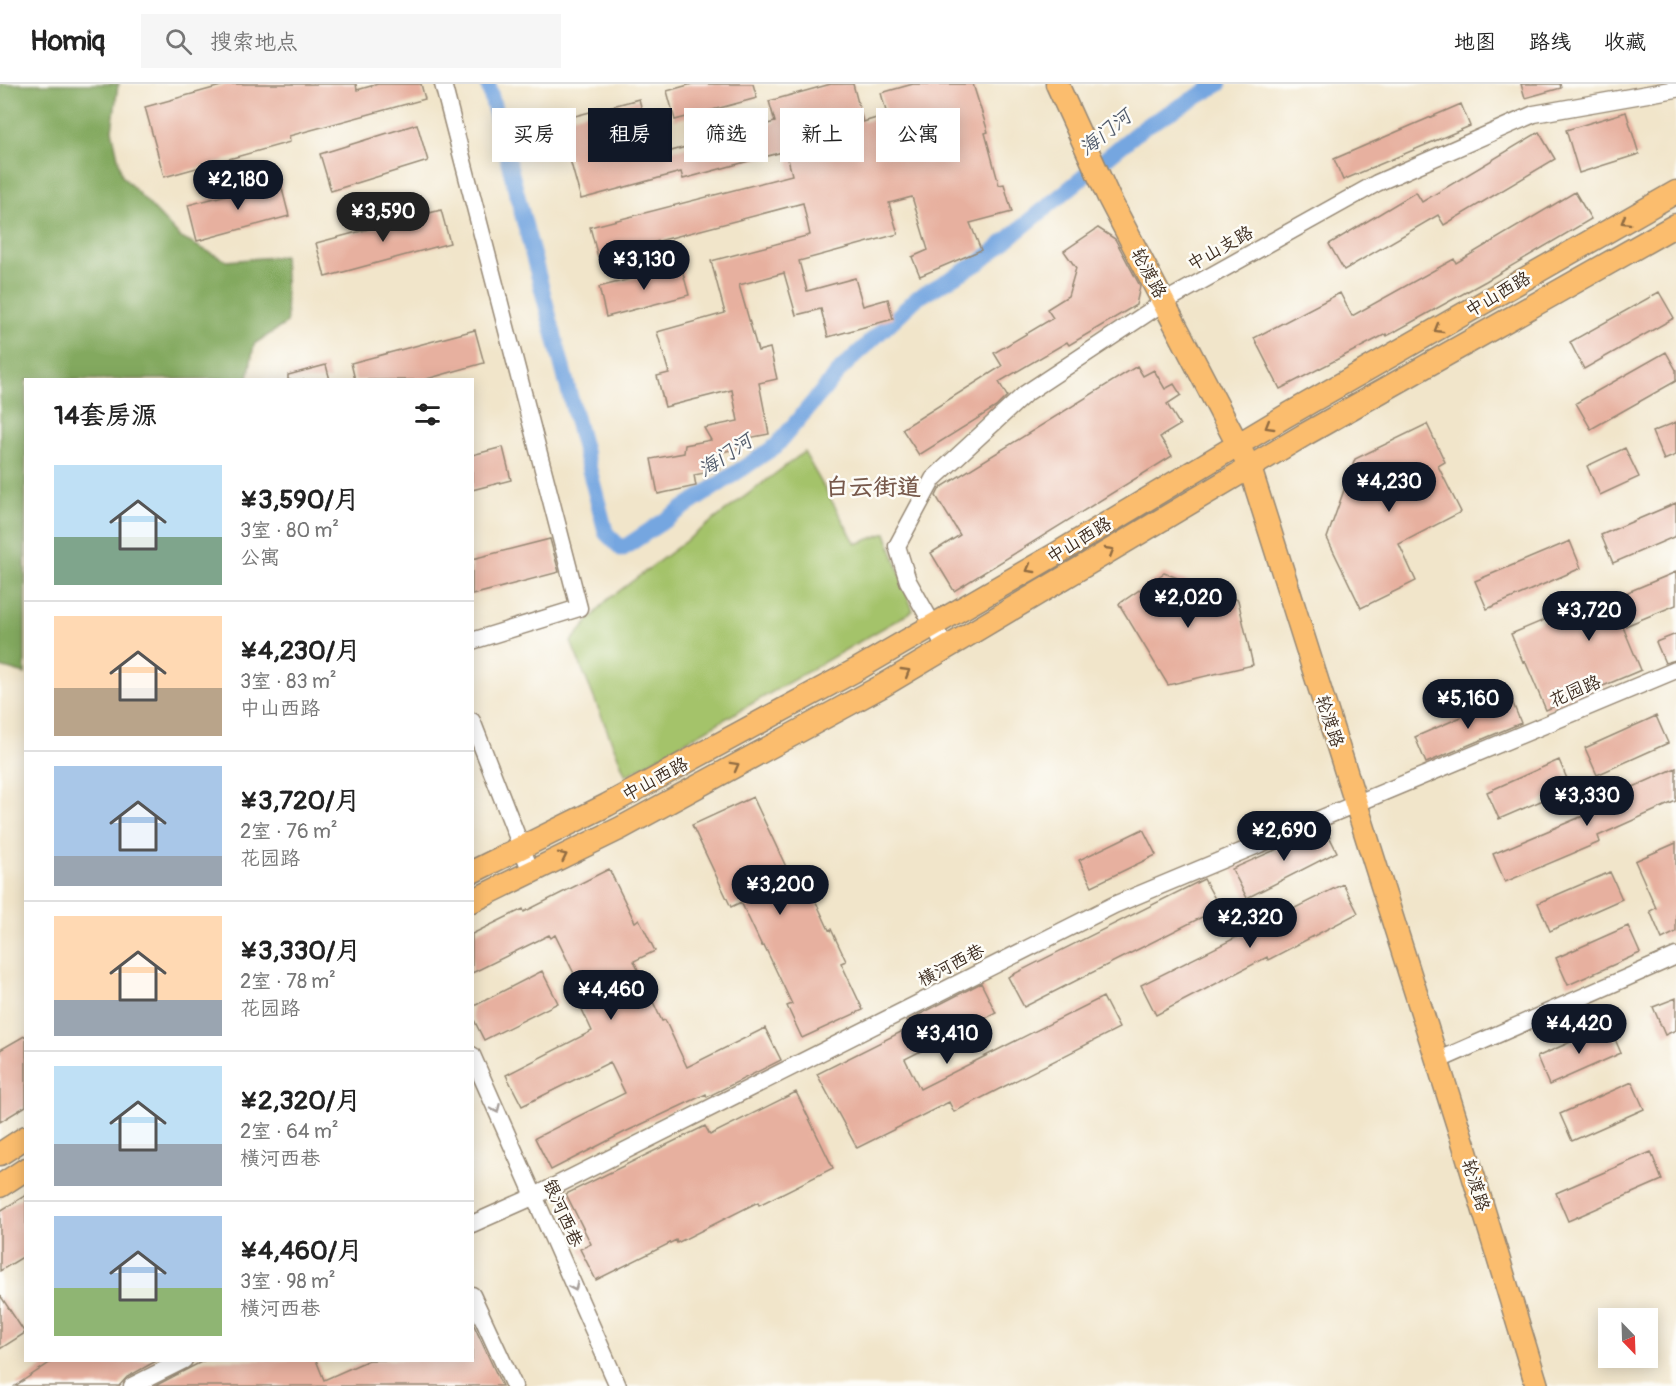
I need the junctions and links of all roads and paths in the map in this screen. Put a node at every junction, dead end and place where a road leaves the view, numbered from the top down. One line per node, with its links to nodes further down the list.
1 (443, 84): 10 (street)
2 (1057, 84): 6 (main road, 轮渡路)
3 (1676, 89): 6 (street, 中山支路)
4 (1676, 192): 7 (main road, 中山西路, one-way to 7)
5 (1676, 225): 8 (main road, 中山西路)
6 (1164, 302): 7 (main road, 轮渡路); 9 (street, 中山支路)
7 (1239, 444): 8 (main road, 轮渡路); 9 (main road, 中山西路, one-way to 9)
8 (1250, 468): 11 (main road, 中山西路, one-way to 8); 14 (main road, 轮渡路)
9 (933, 625): 11 (street, 中山支路); 15 (main road, 中山西路)
10 (474, 640)
11 (946, 648): 17 (main road, 中山西路, one-way to 11)
12 (1676, 670): 14 (street, 花园路)
13 (474, 726): 15 (street)
14 (1356, 803): 21 (main road, 轮渡路); 26 (street, 横河西巷)
15 (522, 847): 16 (main road, 中山西路); 17 (street)
16 (474, 871)
17 (531, 872): 18 (main road, 中山西路)
18 (474, 899)
19 (1676, 957): 21 (street)
20 (474, 1060): 26 (street, 银河西巷, one-way to 26)
21 (1437, 1061): 33 (main road, 轮渡路)
22 (24, 1138): 23 (main road)
23 (0, 1154)
24 (24, 1170): 25 (main road)
25 (0, 1186)
26 (534, 1196): 27 (street, 横河西巷); 32 (street, 银河西巷, one-way to 32)
27 (474, 1223)
28 (474, 1299): 31 (street)
29 (180, 1362): 30 (street)
30 (132, 1386)
31 (514, 1386)
32 (618, 1386)
33 (1537, 1386)

